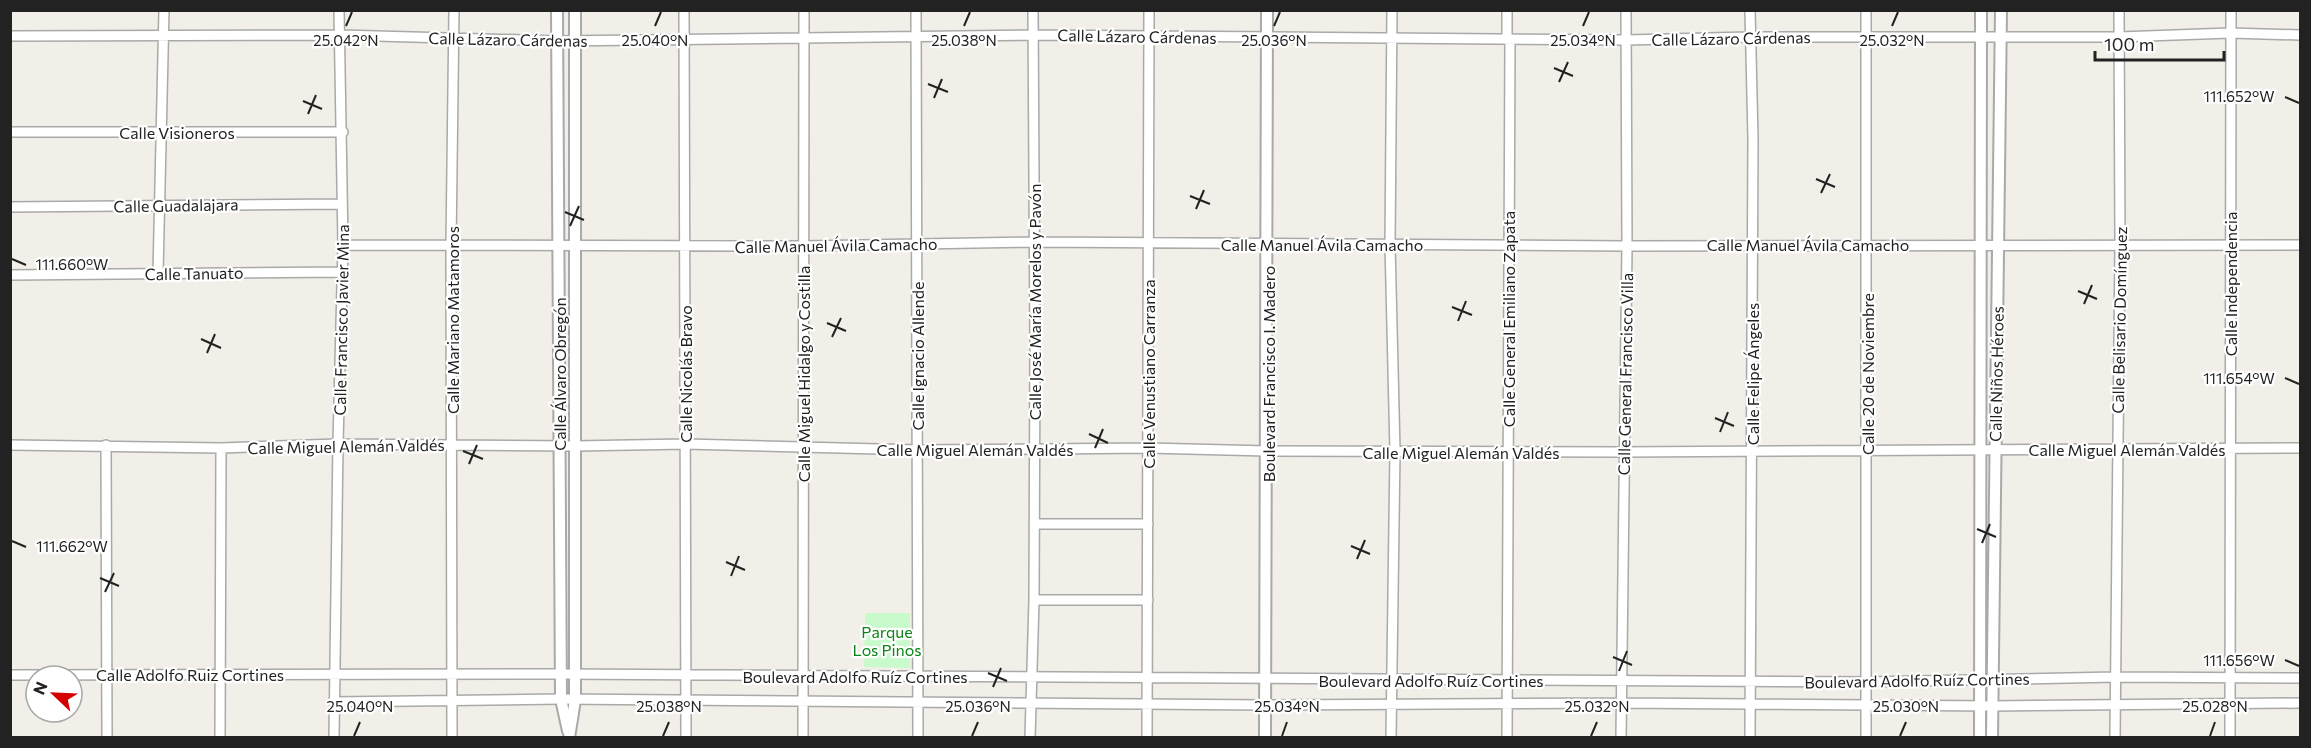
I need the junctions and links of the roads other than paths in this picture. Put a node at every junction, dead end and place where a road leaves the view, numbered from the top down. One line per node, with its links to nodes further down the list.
1 (164, 10): 27 (street)
2 (339, 10): 22 (street, Calle Francisco Javier Mina)
3 (454, 10): 31 (street, Calle Mariano Matamoros)
4 (557, 10): 42 (street, Calle Álvaro Obregón)
5 (575, 10): 40 (street, Calle Álvaro Obregón)
6 (684, 10): 41 (street, Calle Nicolás Bravo)
7 (804, 10): 36 (street, Calle Miguel Hidalgo y Costilla)
8 (916, 10): 32 (street, Calle Ignacio Allende)
9 (1033, 10): 23 (street, Calle José María Morelos y Pavón)
10 (1149, 10): 24 (street, Calle Venustiano Carranza)
11 (1267, 10): 33 (street, Boulevard Francisco I. Madero)
12 (1392, 10): 37 (street)
13 (1507, 10): 38 (street, Calle General Emiliano Zapata)
14 (1626, 10): 39 (street, Calle General Francisco Villa)
15 (1749, 10): 28 (street, Calle Felipe Ángeles)
16 (1866, 10): 29 (street, Calle 20 de Noviembre)
17 (1981, 10): 34 (street, Calle Niños Héroes)
18 (2001, 10): 35 (street, Calle Niños Héroes)
19 (2119, 10): 30 (street, Calle Belisario Domínguez)
20 (2231, 10): 21 (street, Calle Independencia)
21 (2230, 33): 25 (street, Calle Lázaro Cárdenas); 30 (street, Calle Lázaro Cárdenas); 58 (street, Calle Independencia)
22 (341, 35): 27 (street, Calle Lázaro Cárdenas); 31 (street, Calle Lázaro Cárdenas); 45 (street, Calle Francisco Javier Mina)
23 (1033, 35): 24 (street, Calle Lázaro Cárdenas); 32 (street, Calle Lázaro Cárdenas); 49 (street, Calle José María Morelos y Pavón)
24 (1149, 35): 33 (street, Calle Lázaro Cárdenas); 50 (street, Calle Venustiano Carranza)
25 (2301, 35)
26 (10, 36): 27 (street, Calle Lázaro Cárdenas)
27 (163, 36): 44 (street)
28 (1749, 37): 29 (street, Calle Lázaro Cárdenas); 39 (street, Calle Lázaro Cárdenas); 54 (street, Calle Felipe Ángeles)
29 (1866, 37): 34 (street, Calle Lázaro Cárdenas); 55 (street, Calle 20 de Noviembre)
30 (2120, 37): 35 (street, Calle Lázaro Cárdenas); 64 (street, Calle Belisario Domínguez)
31 (454, 38): 42 (street, Calle Lázaro Cárdenas); 61 (street, Calle Mariano Matamoros)
32 (916, 38): 36 (street, Calle Lázaro Cárdenas); 51 (street, Calle Ignacio Allende)
33 (1267, 38): 37 (street, Calle Lázaro Cárdenas); 52 (street, Boulevard Francisco I. Madero)
34 (1981, 38): 35 (street, Calle Lázaro Cárdenas); 56 (street, Calle Niños Héroes)
35 (2001, 38): 57 (street, Calle Niños Héroes)
36 (804, 39): 41 (street, Calle Lázaro Cárdenas); 67 (street, Calle Miguel Hidalgo y Costilla)
37 (1392, 39): 38 (street, Calle Lázaro Cárdenas); 53 (street)
38 (1507, 40): 39 (street, Calle Lázaro Cárdenas); 63 (street, Calle General Emiliano Zapata)
39 (1626, 40): 68 (street, Calle General Francisco Villa)
40 (575, 41): 41 (street, Calle Lázaro Cárdenas); 42 (street, Calle Lázaro Cárdenas); 62 (street, Calle Álvaro Obregón)
41 (684, 41): 66 (street, Calle Nicolás Bravo)
42 (558, 42): 65 (street, Calle Álvaro Obregón)
43 (10, 132): 44 (street, Calle Visioneros)
44 (162, 132): 45 (street, Calle Visioneros); 47 (street)
45 (343, 132): 46 (street, Calle Francisco Javier Mina)
46 (342, 204): 47 (street, Calle Guadalajara); 60 (street, Calle Francisco Javier Mina)
47 (160, 205): 48 (street, Calle Guadalajara); 70 (street)
48 (10, 207)
49 (1034, 242): 50 (street, Calle Manuel Ávila Camacho); 51 (street, Calle Manuel Ávila Camacho); 86 (street, Calle José María Morelos y Pavón)
50 (1149, 242): 52 (street, Calle Manuel Ávila Camacho); 81 (street, Calle Venustiano Carranza)
51 (917, 244): 67 (street, Calle Manuel Ávila Camacho); 85 (street, Calle Ignacio Allende)
52 (1268, 244): 53 (street, Calle Manuel Ávila Camacho); 89 (street, Boulevard Francisco I. Madero)
53 (1390, 244): 63 (street, Calle Manuel Ávila Camacho); 90 (street)
54 (1753, 244): 55 (street, Calle Manuel Ávila Camacho); 68 (street, Calle Manuel Ávila Camacho); 91 (street, Calle Felipe Ángeles)
55 (1867, 244): 56 (street, Calle Manuel Ávila Camacho); 92 (street, Calle 20 de Noviembre)
56 (1980, 244): 57 (street, Calle Manuel Ávila Camacho); 87 (street, Calle Niños Héroes)
57 (1998, 244): 64 (street, Calle Manuel Ávila Camacho); 88 (street, Calle Niños Héroes)
58 (2230, 244): 59 (street, Calle Manuel Ávila Camacho); 64 (street, Calle Manuel Ávila Camacho); 83 (street, Calle Independencia)
59 (2301, 244)
60 (343, 245): 61 (street, Calle Manuel Ávila Camacho); 69 (street, Calle Francisco Javier Mina)
61 (451, 245): 65 (street, Calle Manuel Ávila Camacho); 73 (street, Calle Mariano Matamoros)
62 (575, 245): 65 (street, Calle Manuel Ávila Camacho); 66 (street, Calle Manuel Ávila Camacho); 78 (street, Calle Álvaro Obregón)
63 (1509, 245): 68 (street, Calle Manuel Ávila Camacho); 93 (street, Calle General Emiliano Zapata)
64 (2120, 245): 82 (street, Calle Belisario Domínguez)
65 (559, 246): 77 (street, Calle Álvaro Obregón)
66 (685, 246): 67 (street, Calle Manuel Ávila Camacho); 74 (street, Calle Nicolás Bravo)
67 (804, 246): 80 (street, Calle Miguel Hidalgo y Costilla)
68 (1627, 246): 94 (street, Calle General Francisco Villa)
69 (342, 272): 70 (street, Calle Tanuato); 72 (street, Calle Francisco Javier Mina)
70 (158, 274): 71 (street, Calle Tanuato)
71 (10, 275)
72 (338, 444): 73 (street, Calle Miguel Alemán Valdés); 79 (street, Calle Miguel Alemán Valdés); 99 (street, Calle Francisco Javier Mina)
73 (452, 444): 77 (street, Calle Miguel Alemán Valdés); 100 (street, Calle Mariano Matamoros)
74 (685, 444): 78 (street, Calle Miguel Alemán Valdés); 80 (street, Calle Miguel Alemán Valdés); 106 (street, Calle Nicolás Bravo)
75 (10, 445): 76 (street, Calle Miguel Alemán Valdés)
76 (106, 445): 79 (street, Calle Miguel Alemán Valdés); 104 (street)
77 (560, 445): 78 (street, Calle Miguel Alemán Valdés); 101 (street, Calle Álvaro Obregón)
78 (575, 446): 102 (street, Calle Álvaro Obregón)
79 (222, 448): 105 (street)
80 (802, 448): 85 (street, Calle Miguel Alemán Valdés); 107 (street, Calle Miguel Hidalgo y Costilla)
81 (1148, 448): 86 (street, Calle Miguel Alemán Valdés); 89 (street, Calle Miguel Alemán Valdés); 96 (street, Calle Venustiano Carranza)
82 (2117, 448): 83 (street, Calle Miguel Alemán Valdés); 88 (street, Calle Miguel Alemán Valdés); 110 (street, Calle Belisario Domínguez)
83 (2229, 448): 84 (street, Calle Miguel Alemán Valdés); 114 (street, Calle Independencia)
84 (2301, 448)
85 (918, 450): 86 (street, Calle Miguel Alemán Valdés); 108 (street, Calle Ignacio Allende)
86 (1035, 450): 95 (street, Calle José María Morelos y Pavón)
87 (1979, 450): 88 (street, Calle Miguel Alemán Valdés); 92 (street, Calle Miguel Alemán Valdés); 118 (street, Calle Niños Héroes)
88 (1995, 450): 119 (street, Calle Niños Héroes)
89 (1268, 451): 90 (street, Calle Miguel Alemán Valdés); 113 (street, Boulevard Francisco I. Madero)
90 (1395, 451): 93 (street, Calle Miguel Alemán Valdés); 115 (street)
91 (1752, 451): 92 (street, Calle Miguel Alemán Valdés); 94 (street, Calle Miguel Alemán Valdés); 120 (street, Calle Felipe Ángeles)
92 (1867, 451): 121 (street, Calle 20 de Noviembre)
93 (1508, 452): 94 (street, Calle Miguel Alemán Valdés); 116 (street, Calle General Emiliano Zapata)
94 (1623, 452): 117 (street, Calle General Francisco Villa)
95 (1034, 524): 96 (street); 97 (street, Calle José María Morelos y Pavón)
96 (1148, 524): 98 (street, Calle Venustiano Carranza)
97 (1034, 600): 98 (street); 109 (street, Calle José María Morelos y Pavón)
98 (1148, 600): 112 (street, Calle Venustiano Carranza)
99 (334, 673): 100 (street, Calle Adolfo Ruiz Cortines); 105 (street, Calle Adolfo Ruiz Cortines); 128 (street, Calle Francisco Javier Mina)
100 (453, 674): 101 (street, Boulevard Adolfo Ruíz Cortines); 122 (street, Calle Mariano Matamoros)
101 (561, 674): 102 (street, Boulevard Adolfo Ruíz Cortines); 123 (street, Calle Álvaro Obregón)
102 (575, 674): 106 (street, Boulevard Adolfo Ruíz Cortines); 124 (street, Calle Álvaro Obregón)
103 (10, 675): 104 (street, Calle Adolfo Ruiz Cortines)
104 (107, 675): 105 (street, Calle Adolfo Ruiz Cortines); 143 (street)
105 (219, 675): 144 (street)
106 (686, 676): 107 (street, Boulevard Adolfo Ruíz Cortines); 125 (street, Calle Nicolás Bravo)
107 (802, 676): 108 (street, Boulevard Adolfo Ruíz Cortines); 126 (street, Calle Miguel Hidalgo y Costilla)
108 (918, 677): 109 (street, Boulevard Adolfo Ruíz Cortines); 127 (street, Calle Ignacio Allende)
109 (1031, 677): 112 (street, Boulevard Adolfo Ruíz Cortines); 133 (street, Calle José María Morelos y Pavón)
110 (2116, 677): 114 (street, Boulevard Adolfo Ruíz Cortines); 119 (street, Boulevard Adolfo Ruíz Cortines); 136 (street, Calle Belisario Domínguez)
111 (2301, 678): 114 (street, Boulevard Adolfo Ruíz Cortines)
112 (1148, 679): 113 (street, Boulevard Adolfo Ruíz Cortines); 129 (street, Calle Venustiano Carranza)
113 (1265, 679): 115 (street, Boulevard Adolfo Ruíz Cortines); 137 (street, Boulevard Francisco I. Madero)
114 (2231, 679): 131 (street, Calle Independencia)
115 (1391, 680): 116 (street, Boulevard Adolfo Ruíz Cortines); 134 (street)
116 (1507, 680): 117 (street, Boulevard Adolfo Ruíz Cortines); 138 (street, Calle General Emiliano Zapata)
117 (1622, 680): 120 (street, Boulevard Adolfo Ruíz Cortines); 130 (street, Calle General Francisco Villa)
118 (1980, 680): 119 (street, Boulevard Adolfo Ruíz Cortines); 121 (street, Boulevard Adolfo Ruíz Cortines); 140 (street, Calle Niños Héroes)
119 (1992, 680): 141 (street, Calle Niños Héroes)
120 (1750, 681): 121 (street, Boulevard Adolfo Ruíz Cortines); 135 (street, Calle Felipe Ángeles)
121 (1866, 682): 139 (street, Calle 20 de Noviembre)
122 (452, 699): 123 (street, Boulevard Adolfo Ruíz Cortines); 128 (street, Boulevard Adolfo Ruíz Cortines); 146 (street, Calle Mariano Matamoros)
123 (561, 699): 124 (street, Boulevard Adolfo Ruíz Cortines); 142 (street, Calle Álvaro Obregón)
124 (575, 700): 125 (street, Boulevard Adolfo Ruíz Cortines); 142 (street, Calle Álvaro Obregón)
125 (686, 700): 126 (street, Boulevard Adolfo Ruíz Cortines); 147 (street, Calle Nicolás Bravo)
126 (803, 701): 127 (street, Boulevard Adolfo Ruíz Cortines); 148 (street, Calle Miguel Hidalgo y Costilla)
127 (918, 701): 133 (street, Boulevard Adolfo Ruíz Cortines); 149 (street, Calle Ignacio Allende)
128 (334, 702): 145 (street, Calle Francisco Javier Mina)
129 (1148, 703): 133 (street, Boulevard Adolfo Ruíz Cortines); 137 (street, Boulevard Adolfo Ruíz Cortines); 151 (street, Calle Venustiano Carranza)
130 (1621, 703): 135 (street, Boulevard Adolfo Ruíz Cortines); 138 (street, Boulevard Adolfo Ruíz Cortines); 155 (street, Calle General Francisco Villa)
131 (2231, 703): 132 (street, Boulevard Adolfo Ruíz Cortines); 136 (street, Boulevard Adolfo Ruíz Cortines); 161 (street, Calle Independencia)
132 (2301, 703)
133 (1030, 704): 150 (street, Calle José María Morelos y Pavón)
134 (1392, 704): 137 (street, Boulevard Adolfo Ruíz Cortines); 138 (street, Boulevard Adolfo Ruíz Cortines); 153 (street)
135 (1750, 704): 139 (street, Boulevard Adolfo Ruíz Cortines); 156 (street, Calle Felipe Ángeles)
136 (2116, 704): 141 (street, Boulevard Adolfo Ruíz Cortines); 160 (street, Calle Belisario Domínguez)
137 (1265, 705): 152 (street, Boulevard Francisco I. Madero)
138 (1507, 705): 154 (street, Calle General Emiliano Zapata)
139 (1867, 706): 140 (street, Boulevard Adolfo Ruíz Cortines); 157 (street, Calle 20 de Noviembre)
140 (1980, 706): 141 (street, Boulevard Adolfo Ruíz Cortines); 158 (street, Calle Niños Héroes)
141 (1992, 706): 159 (street, Calle Niños Héroes)
142 (569, 737)
143 (107, 738)
144 (219, 738)
145 (334, 738)
146 (452, 738)
147 (686, 738)
148 (803, 738)
149 (918, 738)
150 (1030, 738)
151 (1148, 738)
152 (1265, 738)
153 (1391, 738)
154 (1507, 738)
155 (1621, 738)
156 (1750, 738)
157 (1866, 738)
158 (1980, 738)
159 (1992, 738)
160 (2115, 738)
161 (2230, 738)

